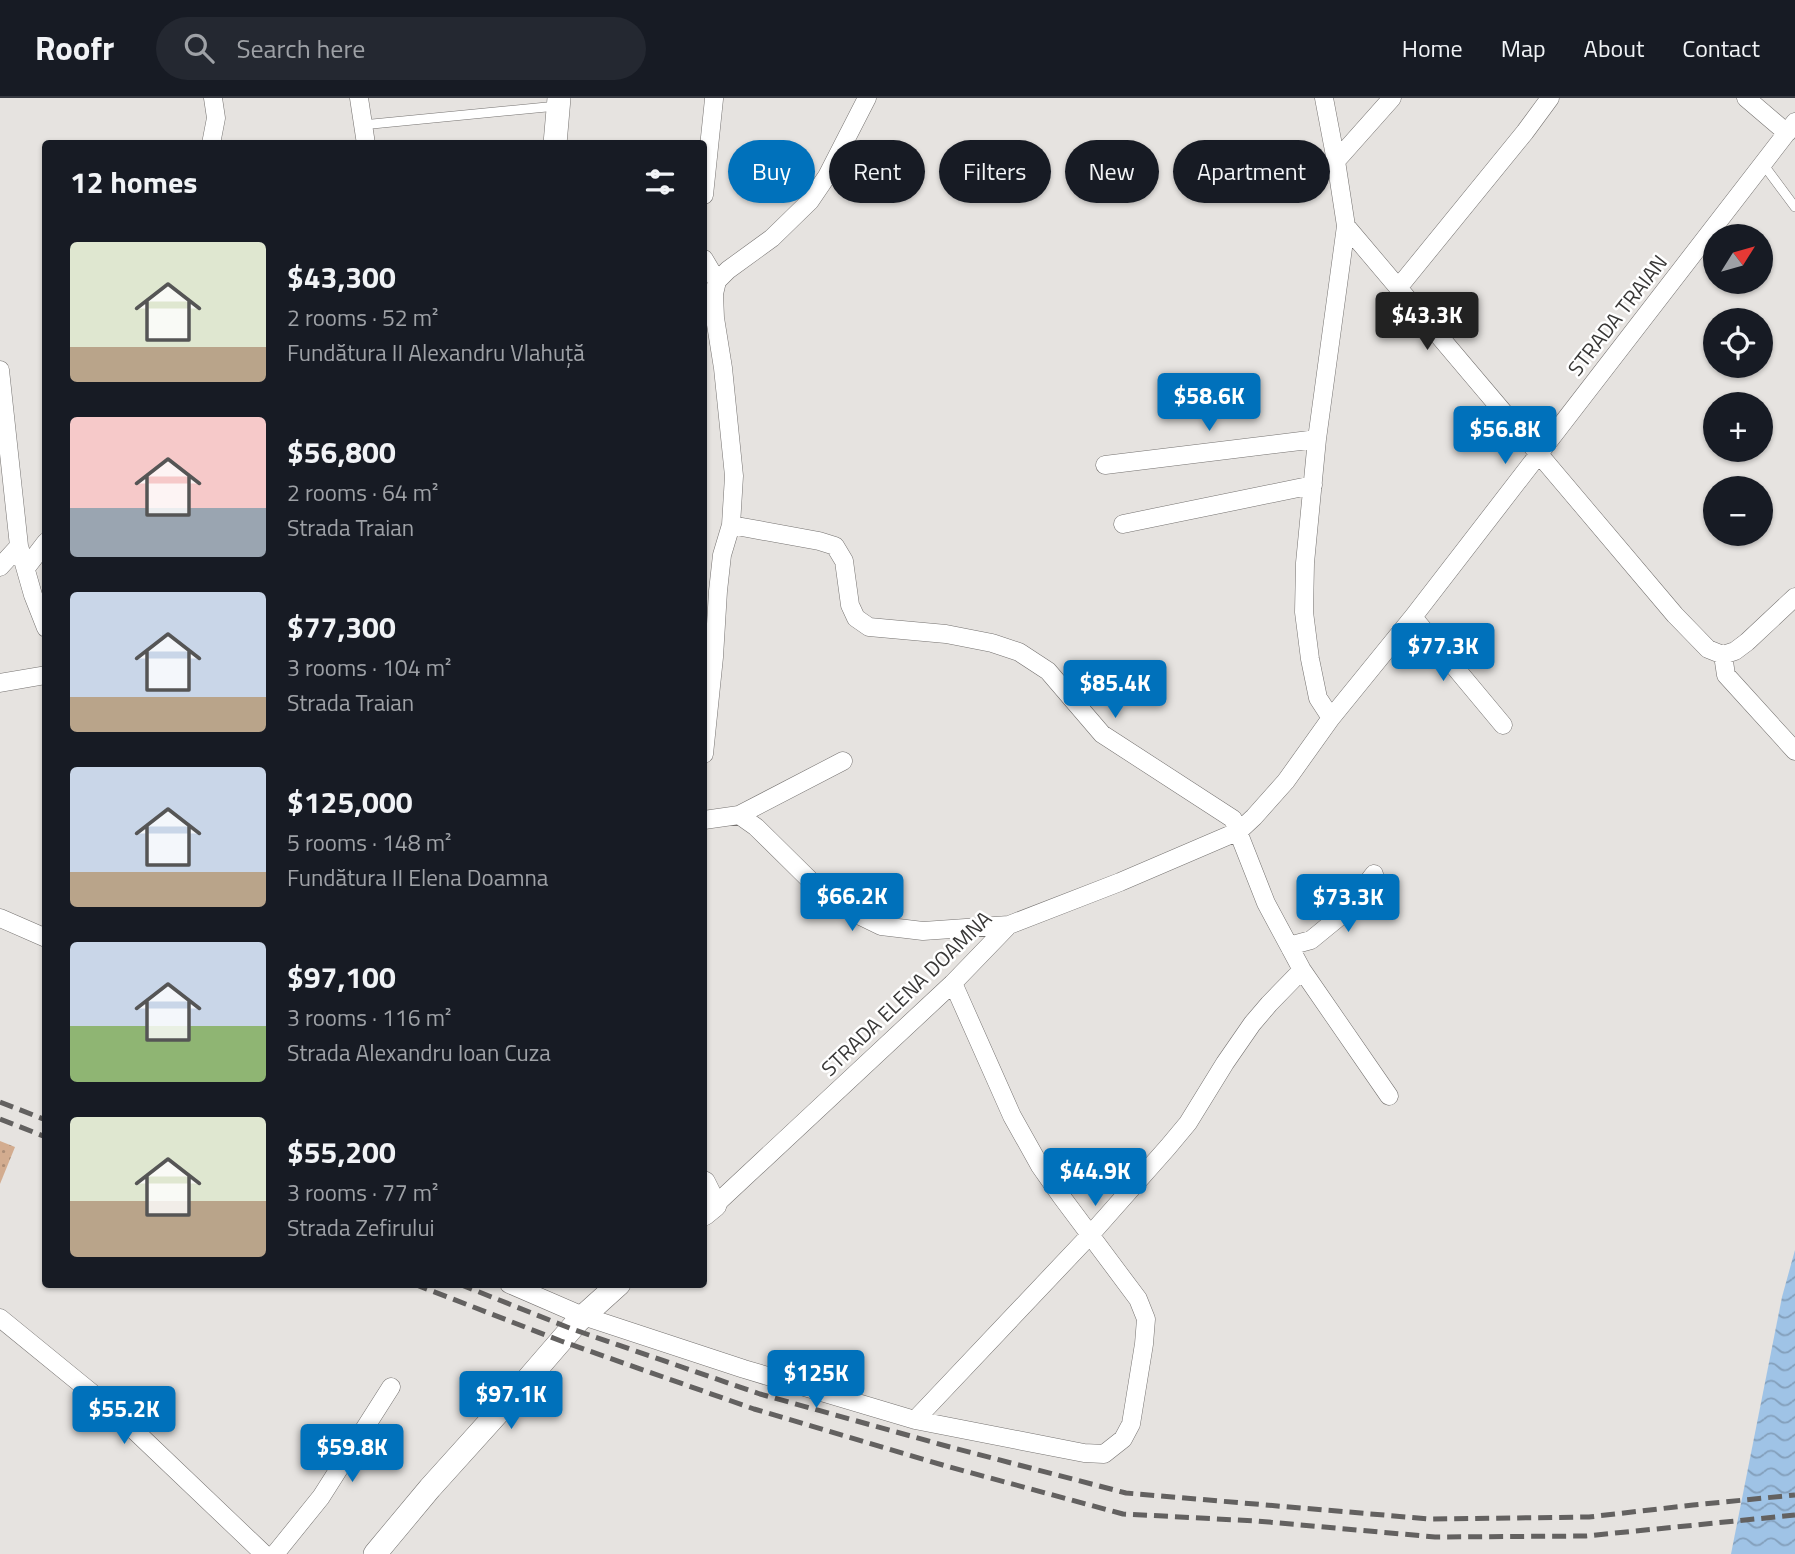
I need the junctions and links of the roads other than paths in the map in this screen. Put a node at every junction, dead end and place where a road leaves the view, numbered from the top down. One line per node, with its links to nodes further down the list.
1 (213, 98): 12 (street)
2 (359, 98): 10 (street)
3 (867, 98): 21 (street)
4 (1324, 98): 15 (street)
5 (1392, 98): 15 (street)
6 (1550, 98): 22 (street)
7 (1746, 98): 11 (street)
8 (714, 99): 17 (street)
9 (559, 102): 10 (lane); 14 (street)
10 (362, 125): 13 (street)
11 (1791, 128): 16 (street, STRADA TRAIAN)
12 (212, 140)
13 (365, 140)
14 (555, 140)
15 (1336, 161): 19 (street)
16 (1763, 164): 18 (lane); 25 (street, STRADA TRAIAN)
17 (707, 166)
18 (1795, 207)
19 (1346, 226): 22 (street); 24 (street)
20 (707, 264): 21 (street)
21 (717, 281): 29 (street)
22 (1398, 288): 25 (street)
23 (0, 370): 30 (street)
24 (1317, 439): 26 (street); 27 (street)
25 (1538, 454): 35 (street, STRADA TRAIAN); 37 (street)
26 (1105, 465)
27 (1313, 485): 28 (street); 41 (street)
28 (1123, 524)
29 (731, 525): 40 (street); 47 (street)
30 (19, 546): 32 (street); 33 (street)
31 (42, 547): 33 (street)
32 (0, 566)
33 (26, 568): 36 (street)
34 (1795, 597): 37 (street)
35 (1413, 617): 41 (street, STRADA TRAIAN); 42 (street)
36 (42, 618)
37 (1723, 655): 43 (street)
38 (42, 676): 39 (street)
39 (0, 683)
40 (707, 716)
41 (1331, 718): 47 (street, STRADA TRAIAN)
42 (1503, 725)
43 (1795, 751)
44 (843, 761): 45 (street)
45 (740, 815): 46 (street); 50 (street)
46 (707, 820)
47 (1239, 831): 50 (street, STRADA ELENA DOAMNA); 52 (street)
48 (1374, 874): 52 (street)
49 (0, 918): 51 (street)
50 (1009, 925): 54 (street, STRADA ELENA DOAMNA)
51 (42, 936)
52 (1289, 946): 53 (street)
53 (1302, 970): 55 (street); 57 (street)
54 (953, 984): 56 (street, STRADA ELENA DOAMNA); 57 (street)
55 (1389, 1096)
56 (709, 1210)
57 (1091, 1234): 63 (street); 63 (street)
58 (518, 1288): 60 (street)
59 (614, 1288): 60 (street)
60 (583, 1316): 63 (street); 66 (street)
61 (0, 1318): 64 (street)
62 (391, 1387): 65 (street)
63 (915, 1420)
64 (264, 1554)
65 (275, 1554)
66 (375, 1554)

